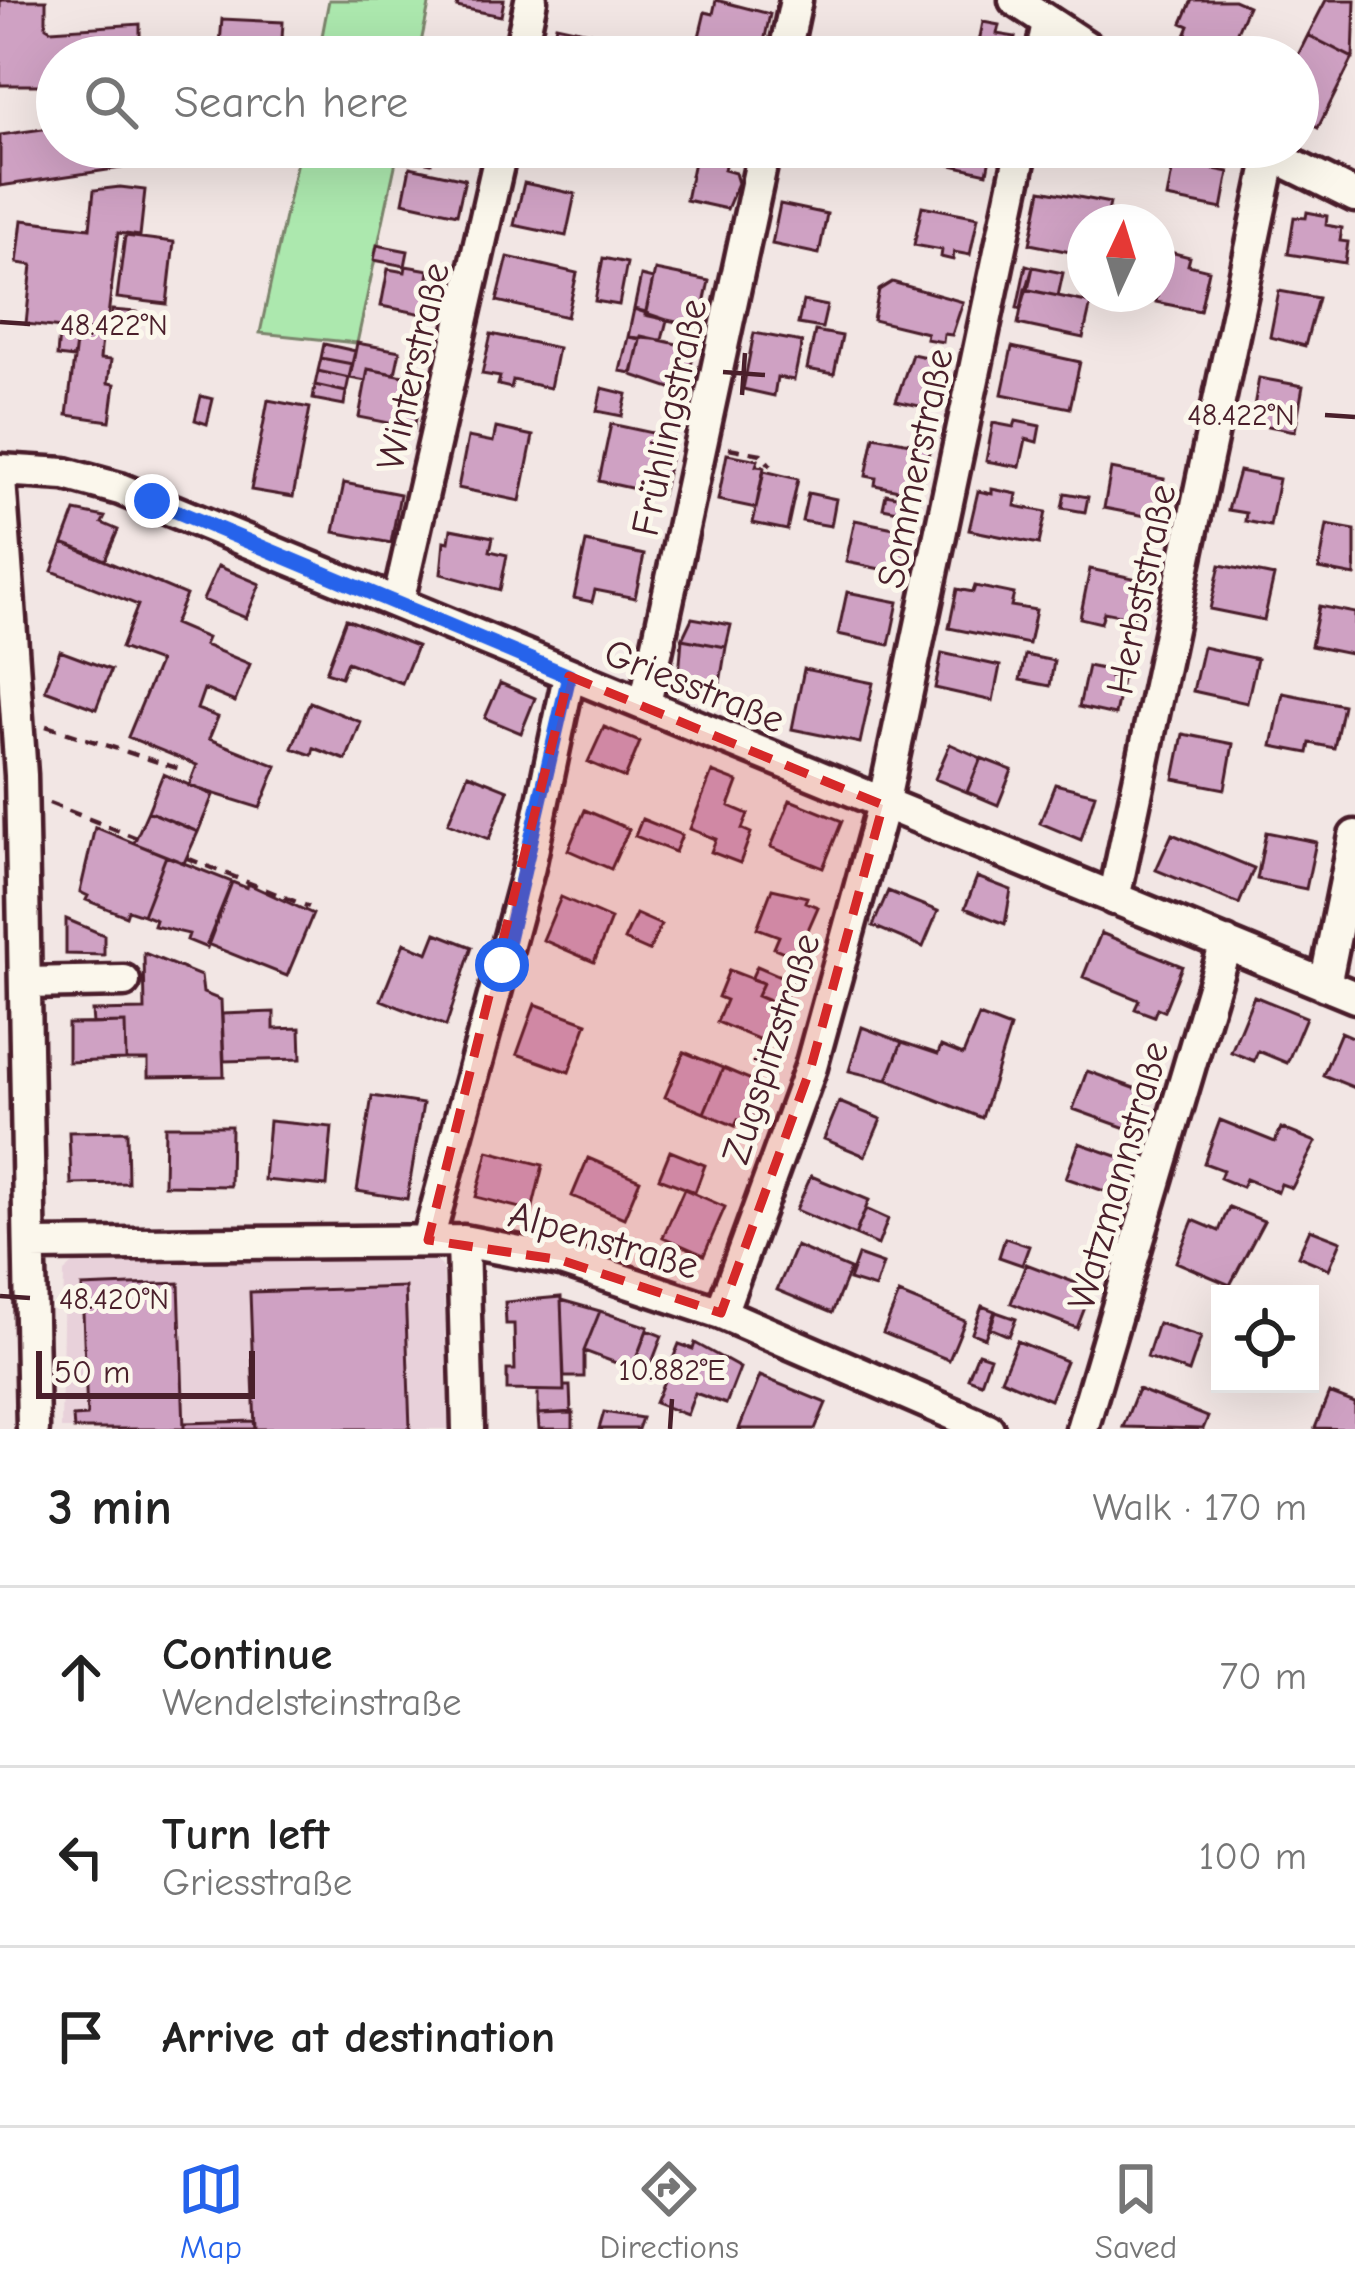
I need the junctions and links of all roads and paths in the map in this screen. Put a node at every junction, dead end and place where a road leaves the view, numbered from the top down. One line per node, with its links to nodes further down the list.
1 (530, 0): 5 (street)
2 (796, 0): 6 (street)
3 (1015, 0): 4 (street)
4 (1048, 23): 7 (street); 8 (street)
5 (523, 36)
6 (788, 36)
7 (1045, 36)
8 (1069, 36)
9 (497, 168): 19 (street, Winterstraße)
10 (761, 168): 15 (street, Frühlingstraße)
11 (1018, 168): 25 (street, Sommerstraße)
12 (1261, 168): 29 (street, Herbststraße)
13 (1298, 168): 14 (street)
14 (1355, 196)
15 (703, 444): 16 (path); 21 (street, Frühlingstraße)
16 (771, 466)
17 (0, 470): 19 (street, Griesstraße)
18 (0, 479): 22 (street)
19 (398, 602): 20 (street, Griesstraße)
20 (569, 676): 21 (street, Griesstraße); 36 (street)
21 (645, 704): 25 (street, Griesstraße)
22 (17, 716): 23 (path); 24 (street)
23 (184, 770)
24 (21, 791): 27 (path); 33 (street)
25 (883, 805): 29 (street, Griesstraße); 39 (street, Zugspitzstraße)
26 (1355, 836): 34 (street)
27 (136, 838)
28 (187, 858): 30 (path)
29 (1114, 899): 31 (street, Griesstraße)
30 (309, 907)
31 (1226, 943): 34 (street, Griesstraße); 43 (street, Watzmannstraße)
32 (124, 981): 33 (street)
33 (25, 983): 38 (street)
34 (1325, 985): 35 (street, Griesstraße)
35 (1355, 997)
36 (428, 1240): 37 (street, Alpenstraße); 38 (street, Alpenstraße)
37 (463, 1241): 39 (street, Alpenstraße); 41 (street)
38 (31, 1245): 40 (street)
39 (721, 1312): 42 (street, Alpenstraße)
40 (33, 1429)
41 (468, 1429)
42 (988, 1429)
43 (1082, 1429)

